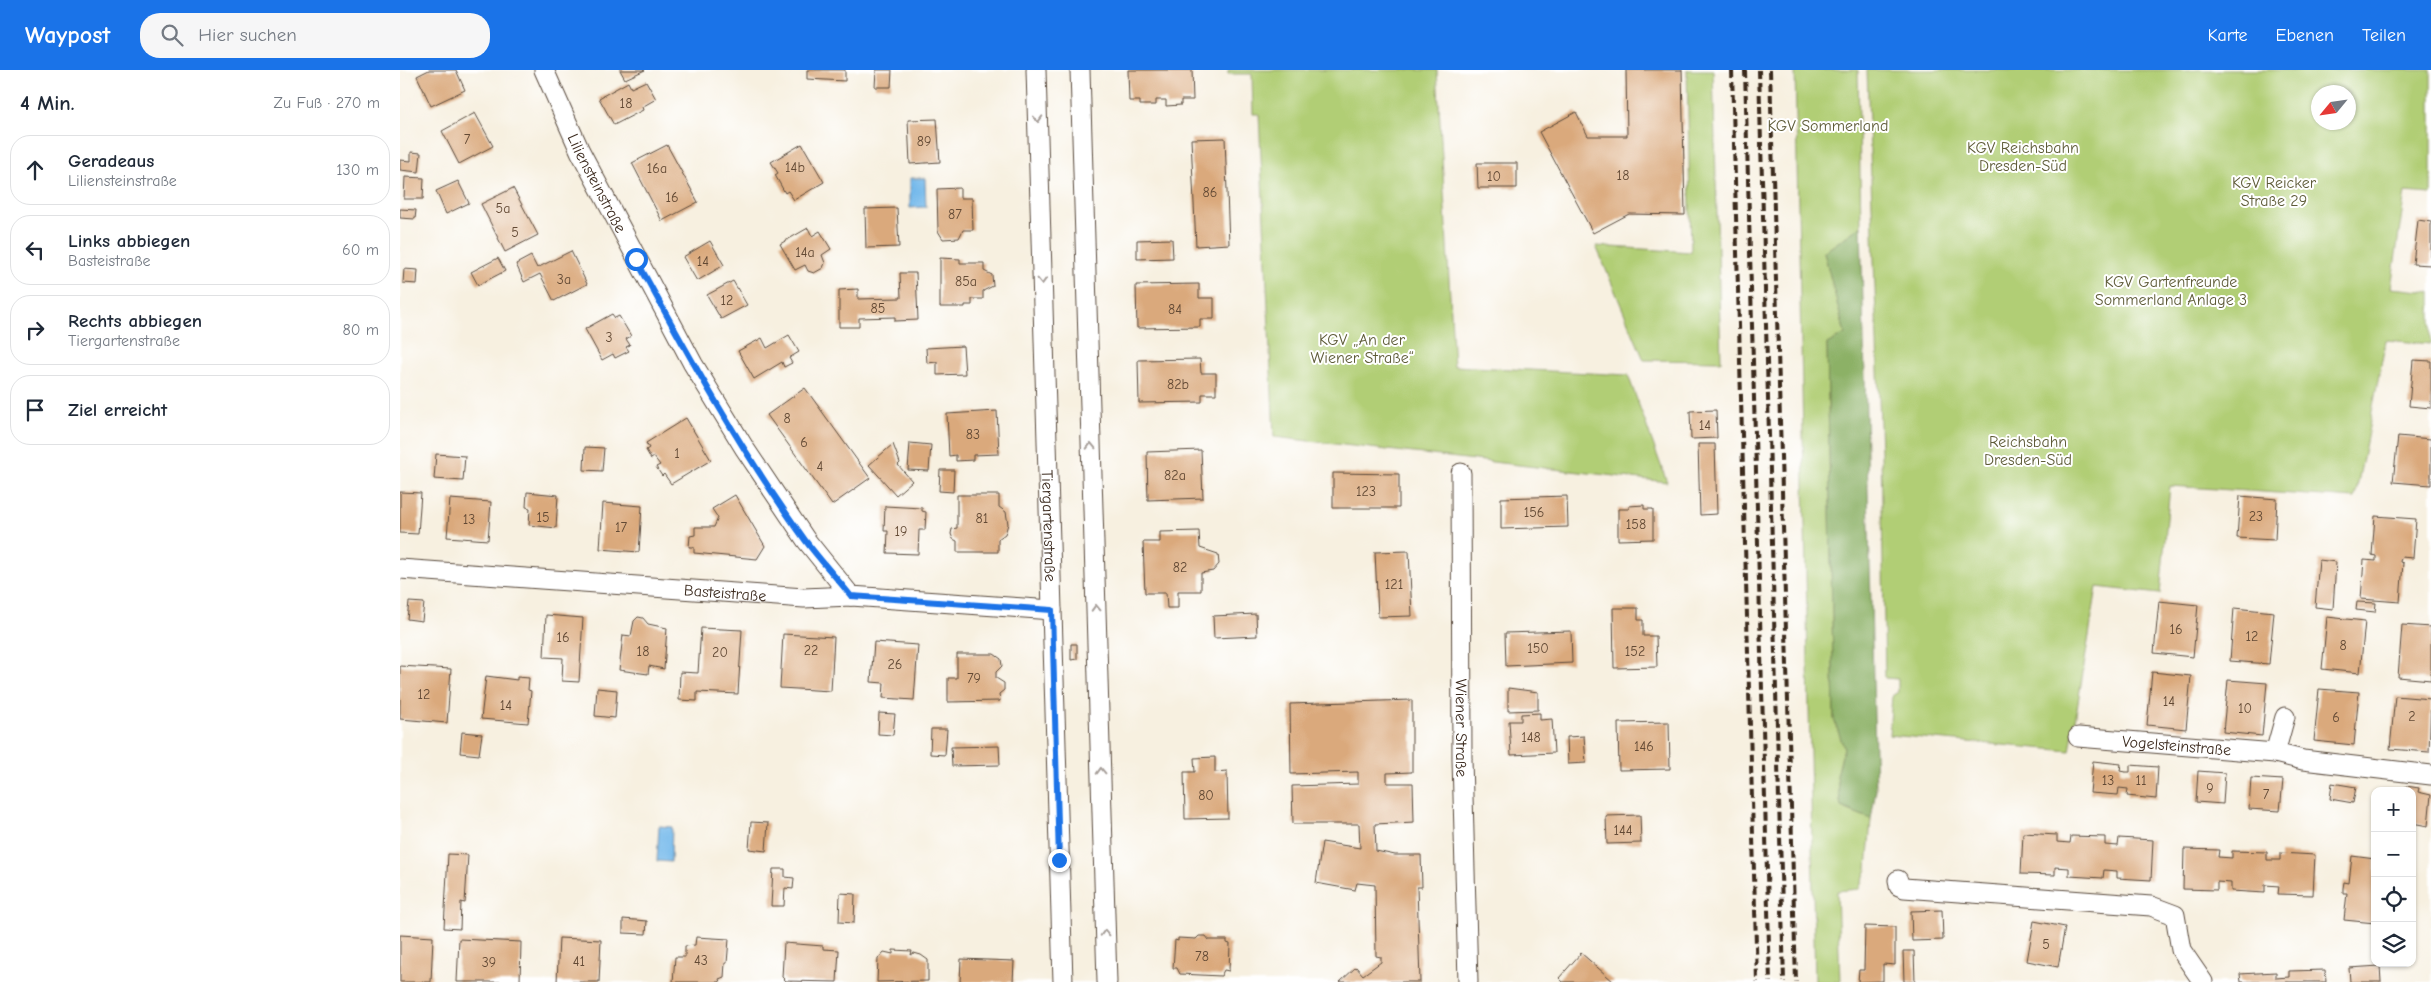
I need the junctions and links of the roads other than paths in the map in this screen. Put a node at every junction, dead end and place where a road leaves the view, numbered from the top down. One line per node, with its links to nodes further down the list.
1 (544, 70): 6 (street, Liliensteinstraße)
2 (1036, 70): 7 (street, Tiergartenstraße, one-way to 7)
3 (1080, 70): 14 (street, one-way to 3)
4 (1461, 473): 15 (street, Wiener Straße)
5 (400, 569): 6 (street, Basteistraße)
6 (851, 596): 7 (street, Basteistraße)
7 (1052, 610): 13 (street, Tiergartenstraße)
8 (2286, 717): 10 (street)
9 (2078, 737): 10 (street, Vogelsteinstraße)
10 (2275, 753): 11 (street, Vogelsteinstraße)
11 (2431, 775)
12 (1898, 880): 16 (street)
13 (1063, 982)
14 (1107, 982)
15 (1468, 982)
16 (2203, 982)

